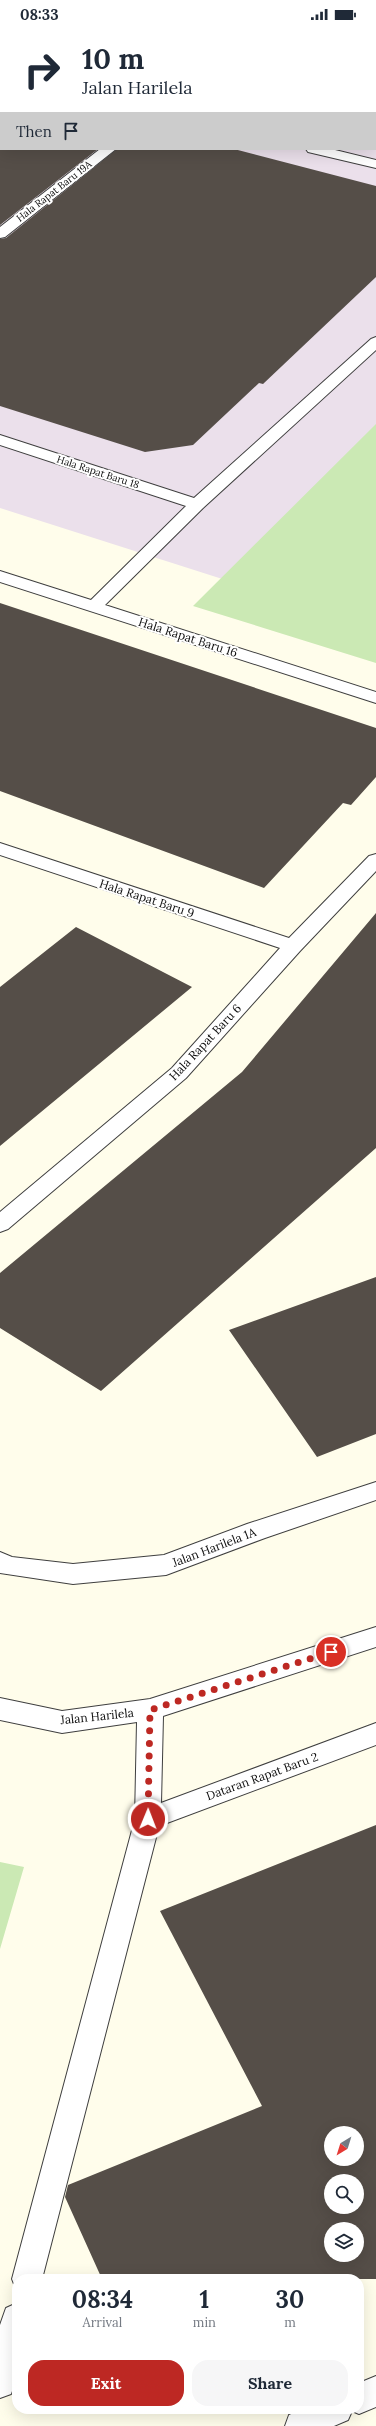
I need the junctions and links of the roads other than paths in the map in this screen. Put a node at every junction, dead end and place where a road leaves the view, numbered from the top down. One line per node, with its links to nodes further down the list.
1 (108, 150): 4 (street, Hala Rapat Baru 19A)
2 (317, 150): 3 (street)
3 (376, 164)
4 (0, 234)
5 (376, 342): 7 (street)
6 (0, 440): 7 (street, Hala Rapat Baru 18)
7 (196, 504): 9 (street)
8 (0, 576): 9 (street, Hala Rapat Baru 16)
9 (93, 607): 10 (street, Hala Rapat Baru 16)
10 (376, 698)
11 (0, 849): 13 (street, Hala Rapat Baru 9)
12 (376, 860): 13 (street, Hala Rapat Baru 6)
13 (293, 946): 14 (street, Hala Rapat Baru 6)
14 (0, 1224)
15 (376, 1491): 16 (street, Jalan Harilela 1A)
16 (0, 1562)
17 (376, 1637): 19 (street, Jalan Harilela)
18 (0, 1708): 19 (street, Jalan Harilela)
19 (150, 1710): 21 (street)
20 (376, 1734): 21 (street, Dataran Rapat Baru 2)
21 (148, 1819): 22 (street)
22 (28, 2274)
23 (12, 2337): 24 (street)
24 (0, 2383)
25 (376, 2391): 26 (street)
26 (364, 2396)
27 (325, 2414): 28 (street)
28 (300, 2426)

